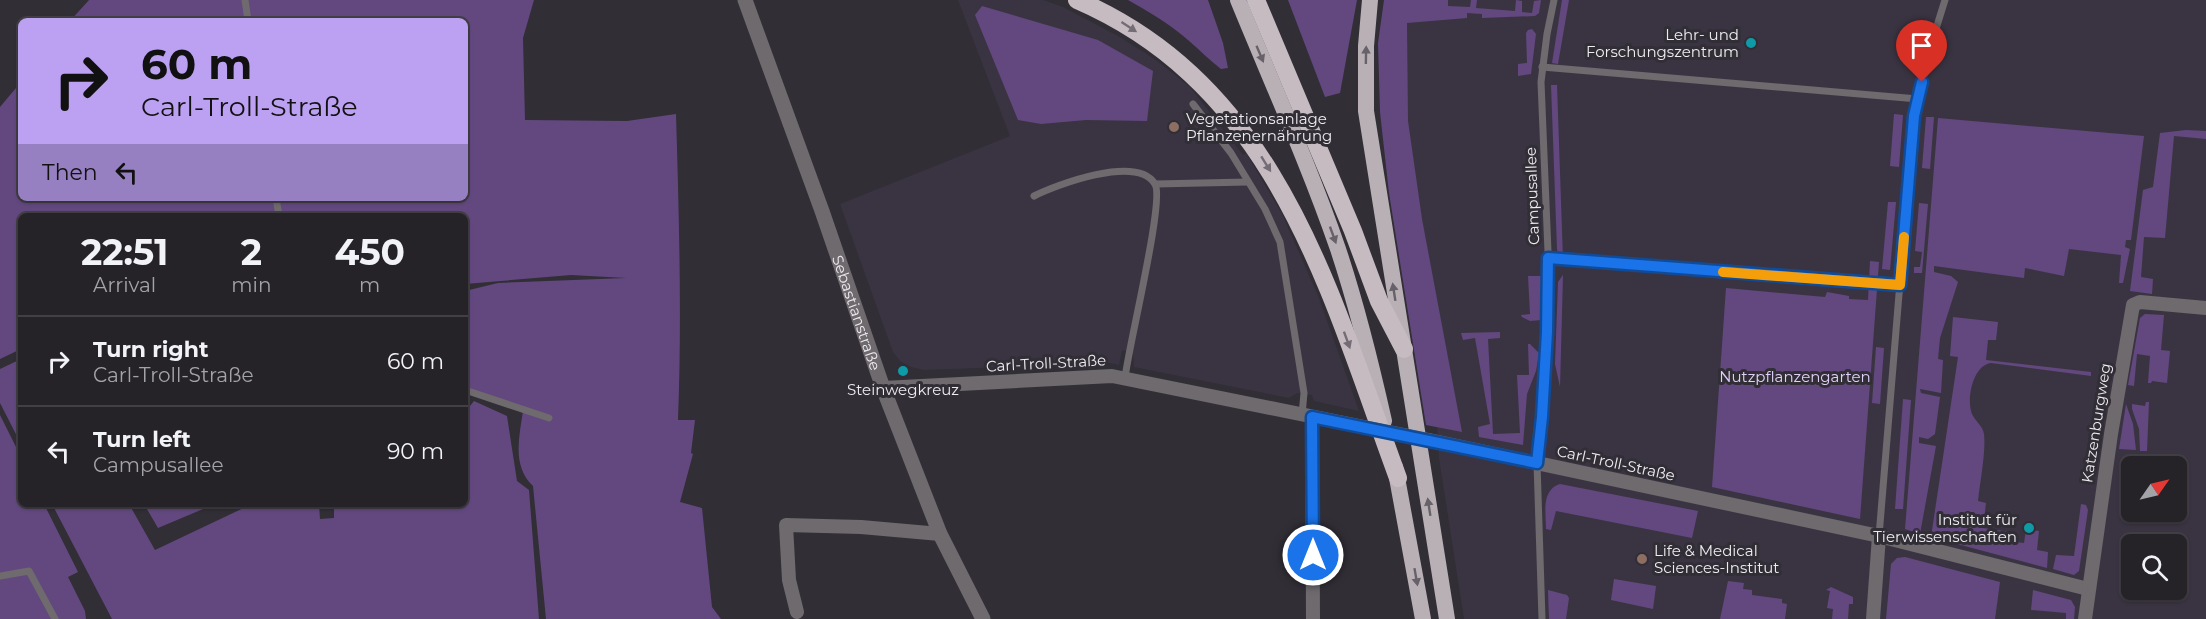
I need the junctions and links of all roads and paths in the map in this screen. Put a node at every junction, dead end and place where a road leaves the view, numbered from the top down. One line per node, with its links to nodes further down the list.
1 (245, 0): 9 (lane)
2 (746, 0): 21 (street, Sebastianstraße)
3 (1077, 0): 26 (highway, one-way to 26)
4 (1238, 0): 26 (highway, one-way to 26)
5 (1256, 0): 19 (highway)
6 (1370, 0): 19 (highway, one-way to 6)
7 (1554, 0): 10 (lane, Campusallee)
8 (1945, 0): 11 (lane)
9 (248, 18)
10 (1542, 67): 11 (lane); 16 (lane, Campusallee)
11 (1918, 99): 17 (lane)
12 (1193, 104): 13 (lane)
13 (1248, 182): 14 (lane); 23 (lane)
14 (1155, 184): 15 (lane); 20 (lane)
15 (1034, 196)
16 (1548, 258): 17 (lane); 25 (lane, Campusallee)
17 (1900, 285): 28 (lane)
18 (2206, 308): 30 (street, Katzenburgweg)
19 (1404, 350): 36 (highway, one-way to 19)
20 (1125, 378): 21 (street, Carl-Troll-Straße); 23 (street, Carl-Troll-Straße)
21 (883, 388): 27 (street, Sebastianstraße)
22 (468, 391): 24 (lane)
23 (1307, 416): 25 (street, Carl-Troll-Straße, bridge); 34 (street)
24 (549, 418)
25 (1537, 463): 28 (street, Carl-Troll-Straße); 37 (lane, Campusallee)
26 (1398, 478): 35 (highway, one-way to 35)
27 (940, 534): 31 (street); 33 (street, Sebastianstraße)
28 (1879, 536): 30 (street, Carl-Troll-Straße); 38 (street)
29 (0, 576): 32 (lane)
30 (2088, 589): 39 (street, Katzenburgweg)
31 (797, 612)
32 (55, 619)
33 (983, 619)
34 (1314, 619)
35 (1423, 619)
36 (1447, 619)
37 (1542, 619)
38 (1873, 619)
39 (2085, 619)

